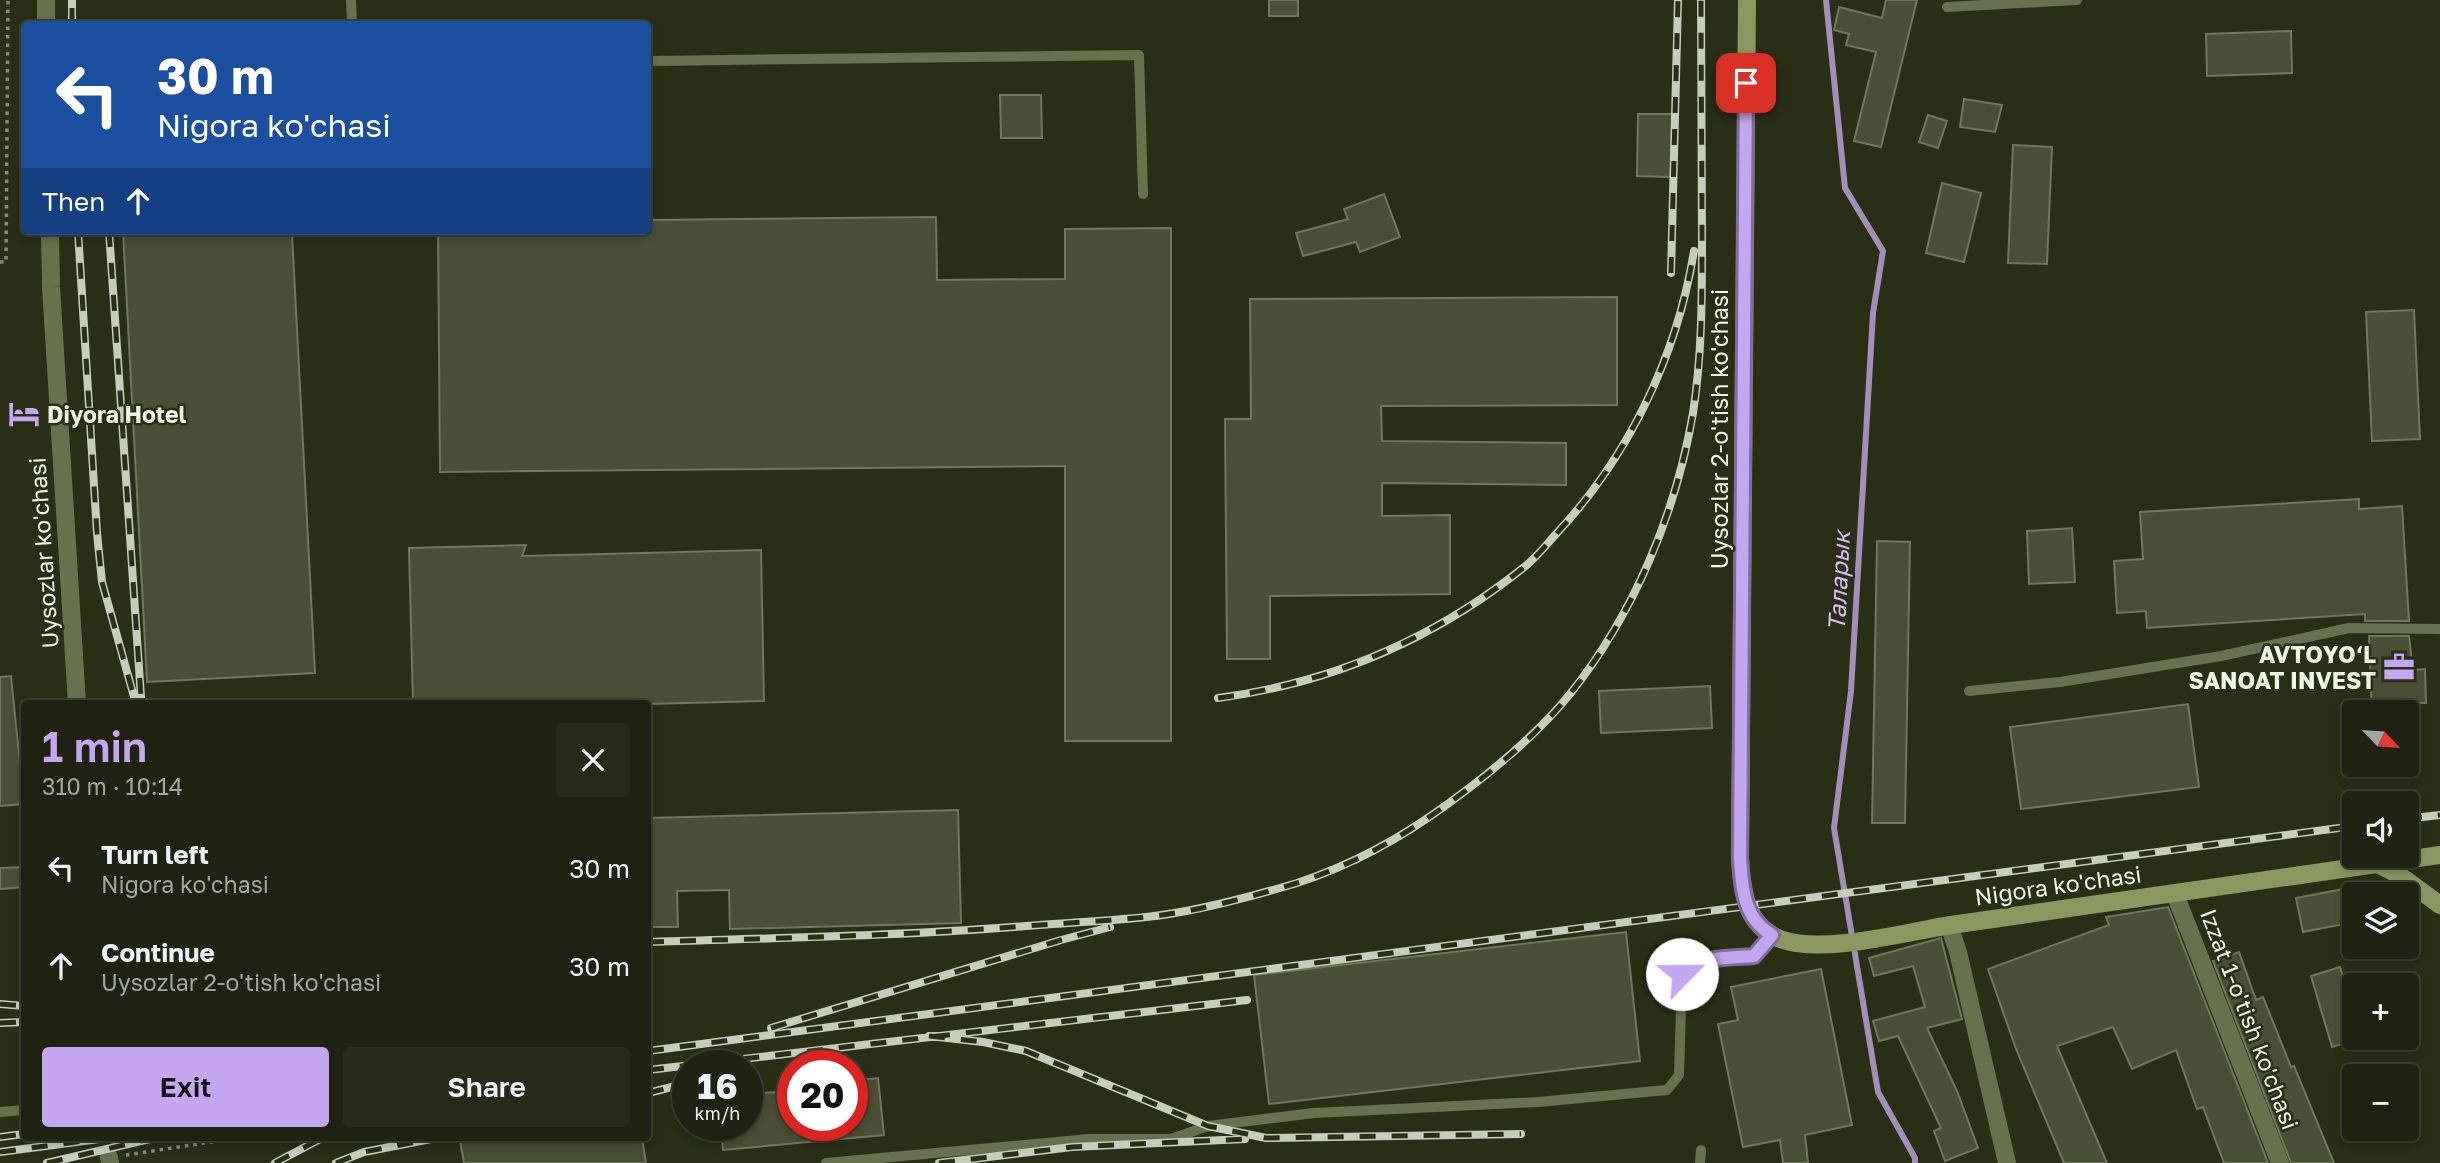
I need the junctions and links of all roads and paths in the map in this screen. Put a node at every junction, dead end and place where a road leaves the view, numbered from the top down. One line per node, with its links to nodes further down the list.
1 (8, 0): 12 (path)
2 (46, 0): 7 (street)
3 (351, 0): 8 (lane)
4 (1747, 0): 23 (street, Uysozlar 2-o'tish ko'chasi)
5 (2077, 0): 6 (lane)
6 (1947, 7)
7 (47, 21)
8 (352, 21)
9 (651, 61): 10 (lane)
10 (1143, 194)
11 (50, 235): 15 (street, Uysozlar ko'chasi)
12 (0, 262)
13 (2440, 629): 14 (lane)
14 (1969, 691)
15 (78, 700)
16 (2440, 855): 17 (street, Nigora ko'chasi)
17 (2419, 858)
18 (2344, 868): 20 (street, Nigora ko'chasi)
19 (2386, 868): 21 (street)
20 (2175, 894): 22 (street, Nigora ko'chasi); 32 (street, Izzat 1-o'tish ko'chasi)
21 (2440, 905)
22 (1949, 925): 23 (street, Nigora ko'chasi); 31 (street)
23 (1772, 935): 29 (lane)
24 (21, 1110): 25 (lane)
25 (0, 1112)
26 (220, 1141): 28 (path)
27 (1700, 1150): 30 (lane)
28 (109, 1160)
29 (826, 1163)
30 (1700, 1163)
31 (2007, 1163)
32 (2280, 1163)

